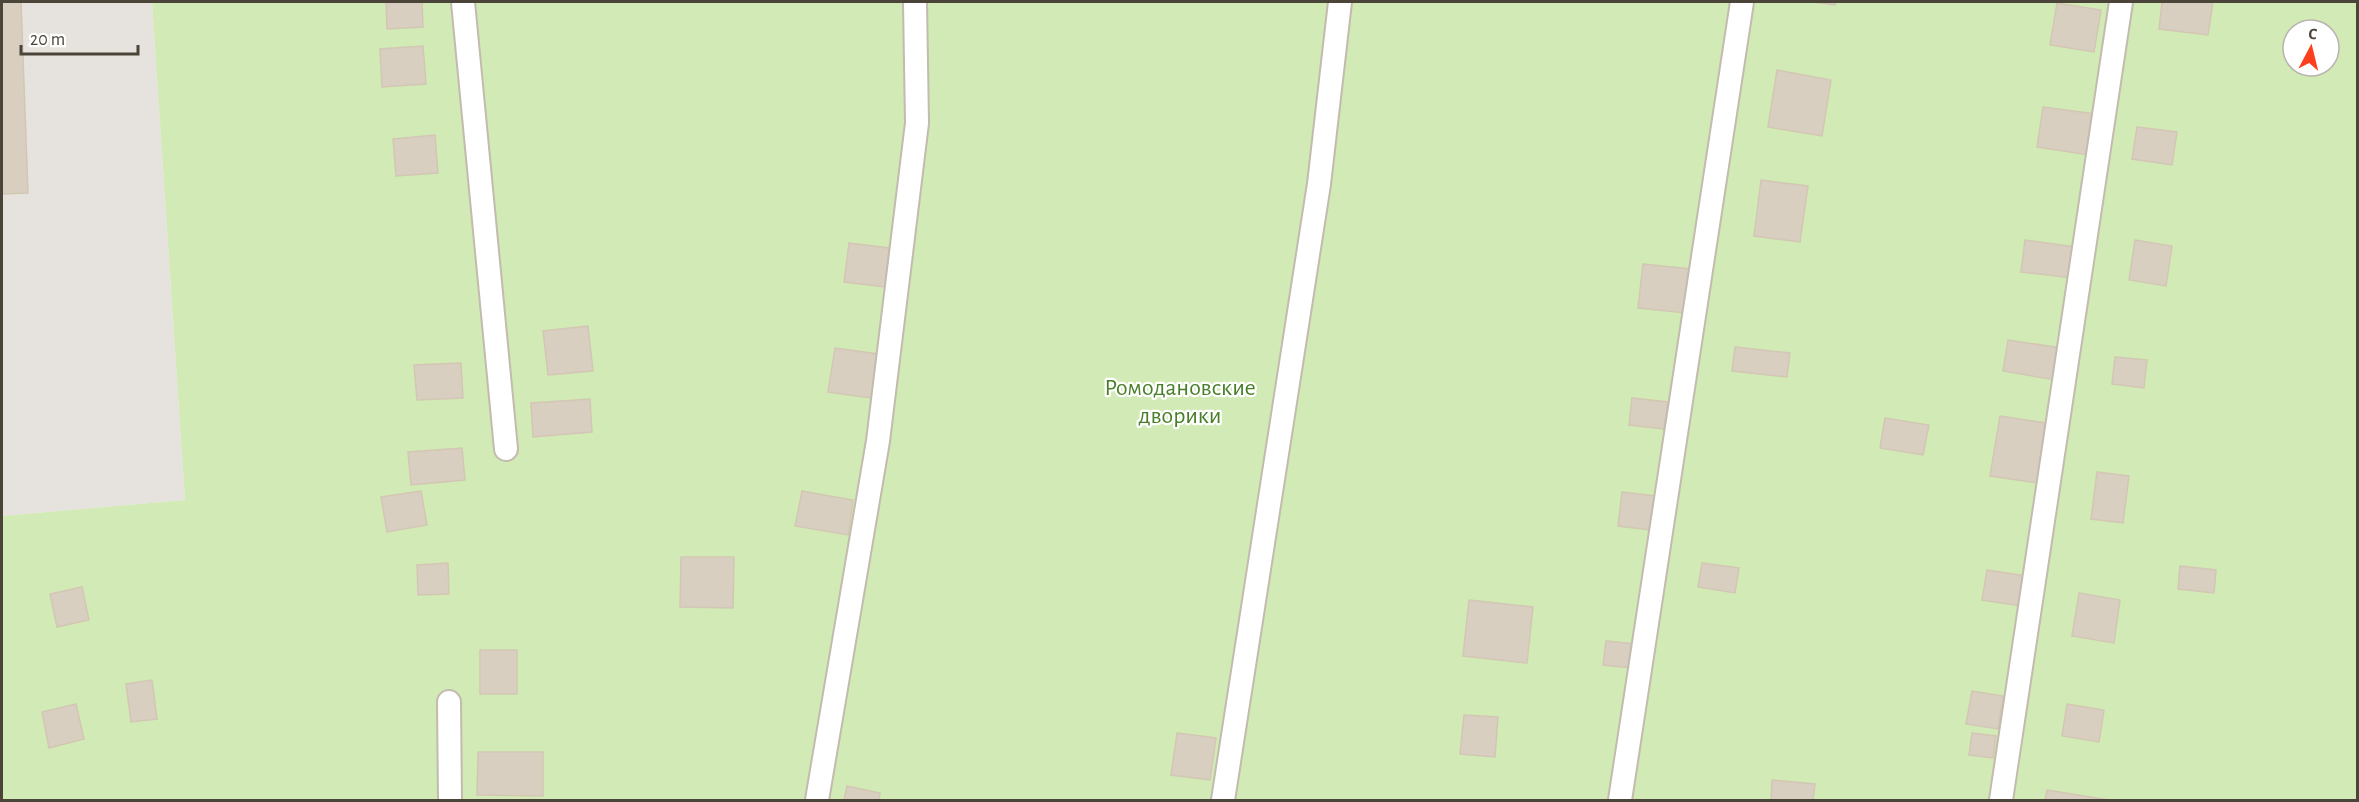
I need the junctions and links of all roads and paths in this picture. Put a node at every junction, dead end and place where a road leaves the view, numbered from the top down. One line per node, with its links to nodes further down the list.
1 (463, 2): 6 (lane)
2 (915, 2): 9 (lane)
3 (1340, 2): 10 (lane)
4 (1742, 2): 11 (lane)
5 (2121, 2): 12 (lane)
6 (506, 449)
7 (449, 702): 8 (lane)
8 (450, 801)
9 (817, 801)
10 (1223, 801)
11 (1620, 801)
12 (2001, 801)

